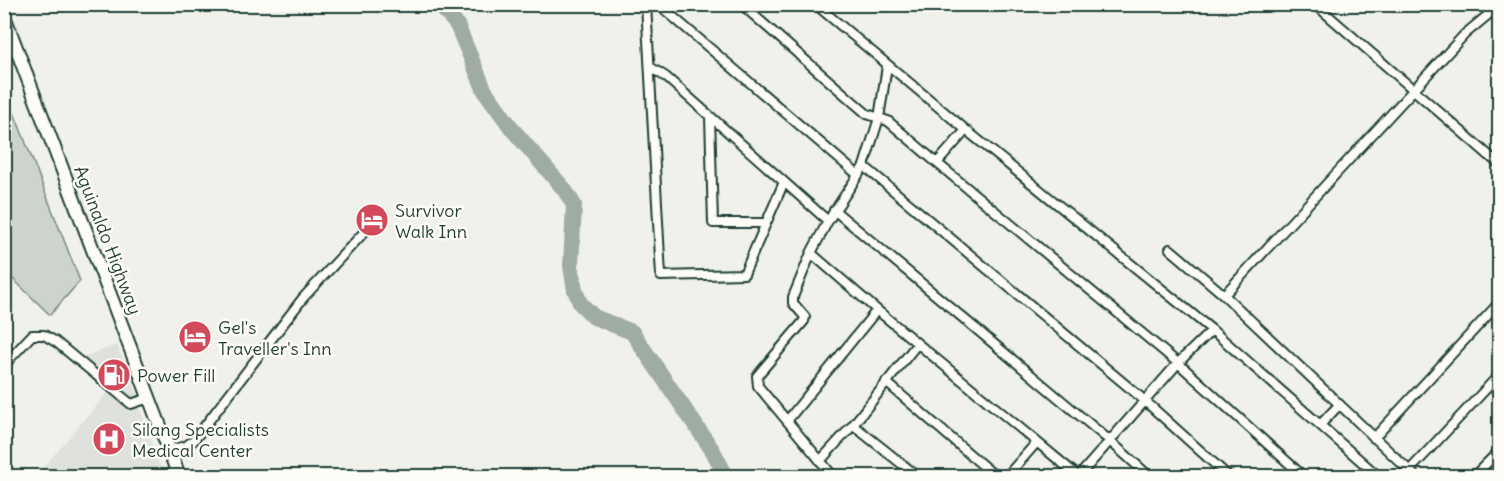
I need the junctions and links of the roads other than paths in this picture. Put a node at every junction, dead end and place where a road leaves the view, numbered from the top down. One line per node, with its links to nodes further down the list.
1 (646, 4): 10 (street)
2 (658, 4): 19 (street)
3 (741, 4): 14 (street)
4 (815, 4): 11 (street)
5 (874, 4): 6 (street)
6 (886, 4)
7 (1315, 4): 12 (street)
8 (1500, 5): 12 (street)
9 (4, 16): 36 (main road, Aguinaldo Highway)
10 (650, 66): 13 (street); 23 (street)
11 (887, 66): 14 (street); 15 (street)
12 (1414, 91): 17 (street); 27 (street)
13 (710, 116): 20 (street); 23 (street)
14 (879, 118): 16 (street); 18 (street)
15 (966, 130): 16 (street); 30 (street)
16 (937, 163): 32 (street)
17 (1500, 165)
18 (864, 166): 19 (street); 37 (street)
19 (858, 175): 21 (street)
20 (784, 182): 22 (street); 23 (street)
21 (834, 210): 22 (street); 43 (street)
22 (828, 220): 26 (street)
23 (766, 223)
24 (367, 229): 45 (street)
25 (1170, 249): 27 (street)
26 (811, 253): 29 (street); 39 (street)
27 (1224, 295): 38 (street)
28 (1500, 302): 42 (street)
29 (877, 310): 31 (street); 39 (street)
30 (1212, 330): 32 (street); 41 (street)
31 (917, 344): 35 (street); 44 (street)
32 (1178, 363): 37 (street); 57 (street)
33 (4, 365): 36 (street)
34 (1500, 374): 48 (street)
35 (886, 382): 40 (street); 52 (street)
36 (149, 398): 45 (main road, Aguinaldo Highway)
37 (1144, 400): 43 (street); 56 (street)
38 (1339, 405): 41 (street); 42 (street)
39 (787, 421): 47 (street)
40 (853, 425): 47 (street); 51 (street)
41 (1320, 425): 58 (street)
42 (1374, 438): 48 (street)
43 (1110, 441): 54 (street); 55 (street)
44 (1037, 442): 53 (street); 54 (street)
45 (168, 450): 49 (main road, Aguinaldo Highway)
46 (1500, 450): 59 (street)
47 (820, 461): 50 (street)
48 (1412, 474)
49 (179, 477)
50 (833, 477)
51 (916, 477)
52 (995, 477)
53 (1007, 477)
54 (1078, 477)
55 (1149, 477)
56 (1228, 477)
57 (1303, 477)
58 (1378, 477)
59 (1474, 477)

